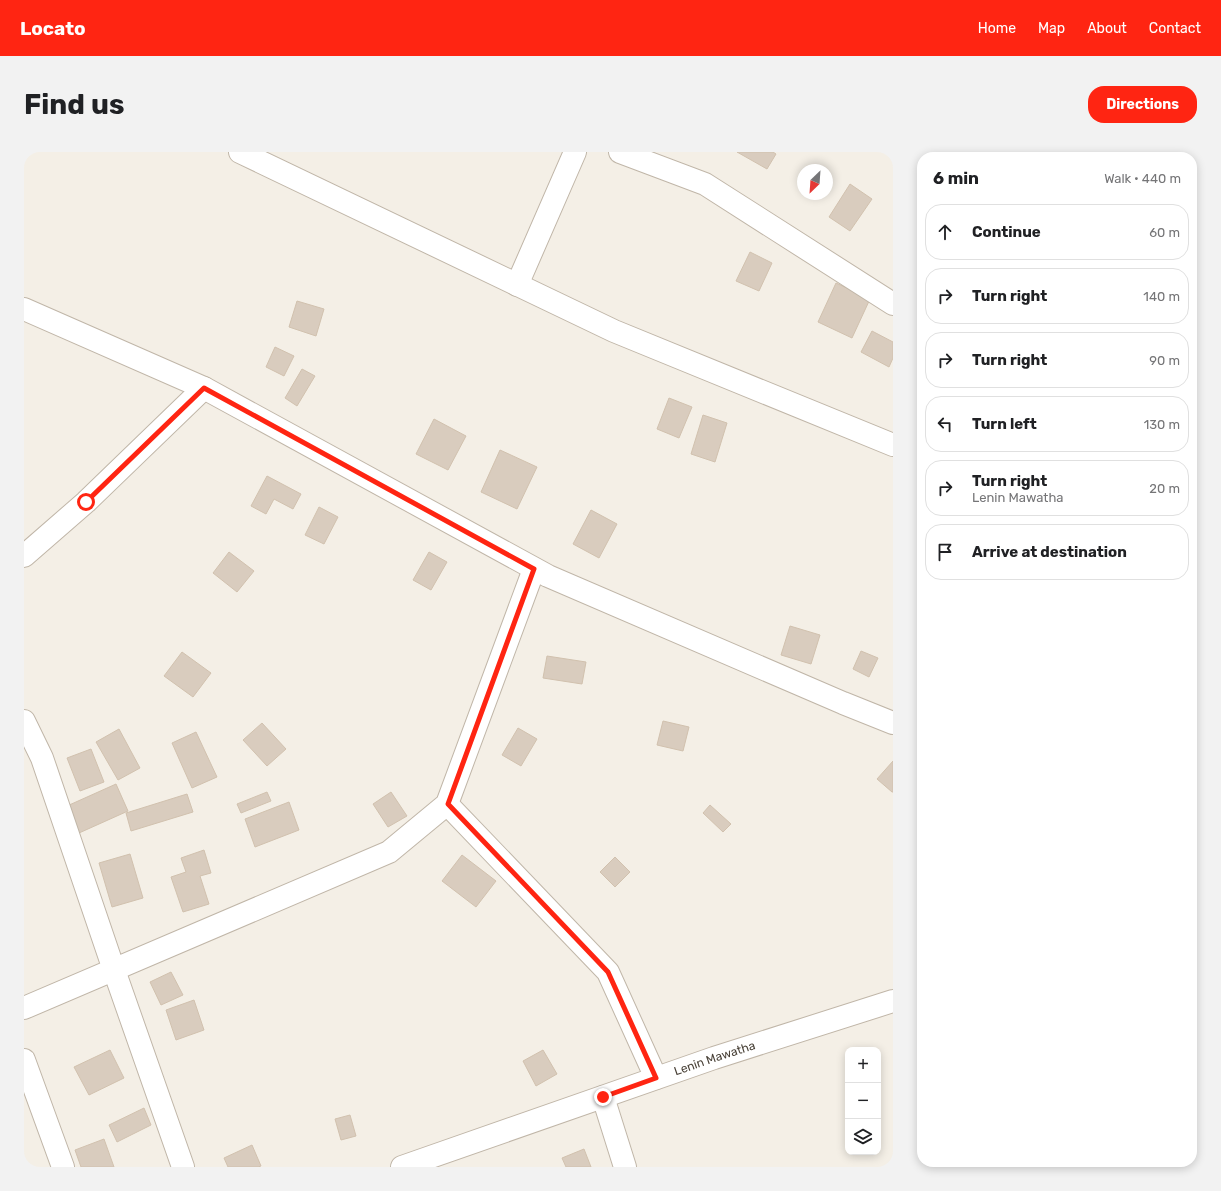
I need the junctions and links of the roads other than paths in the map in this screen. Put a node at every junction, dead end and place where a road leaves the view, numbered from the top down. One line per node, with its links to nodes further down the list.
1 (240, 152): 4 (street)
2 (575, 152): 4 (street)
3 (620, 152): 5 (street)
4 (517, 285): 8 (street)
5 (893, 304)
6 (24, 309): 7 (street)
7 (204, 388): 9 (street); 10 (street)
8 (893, 445)
9 (24, 556)
10 (534, 569): 12 (street); 13 (street)
11 (24, 721): 14 (street)
12 (893, 723)
13 (448, 804): 14 (street); 18 (street)
14 (114, 970): 16 (street); 21 (street)
15 (893, 1001): 18 (street, Lenin Mawatha)
16 (24, 1008)
17 (24, 1060): 20 (street)
18 (656, 1078): 19 (street, Lenin Mawatha)
19 (603, 1097): 22 (street, Lenin Mawatha); 23 (street)
20 (62, 1167)
21 (183, 1167)
22 (402, 1167)
23 (625, 1167)

